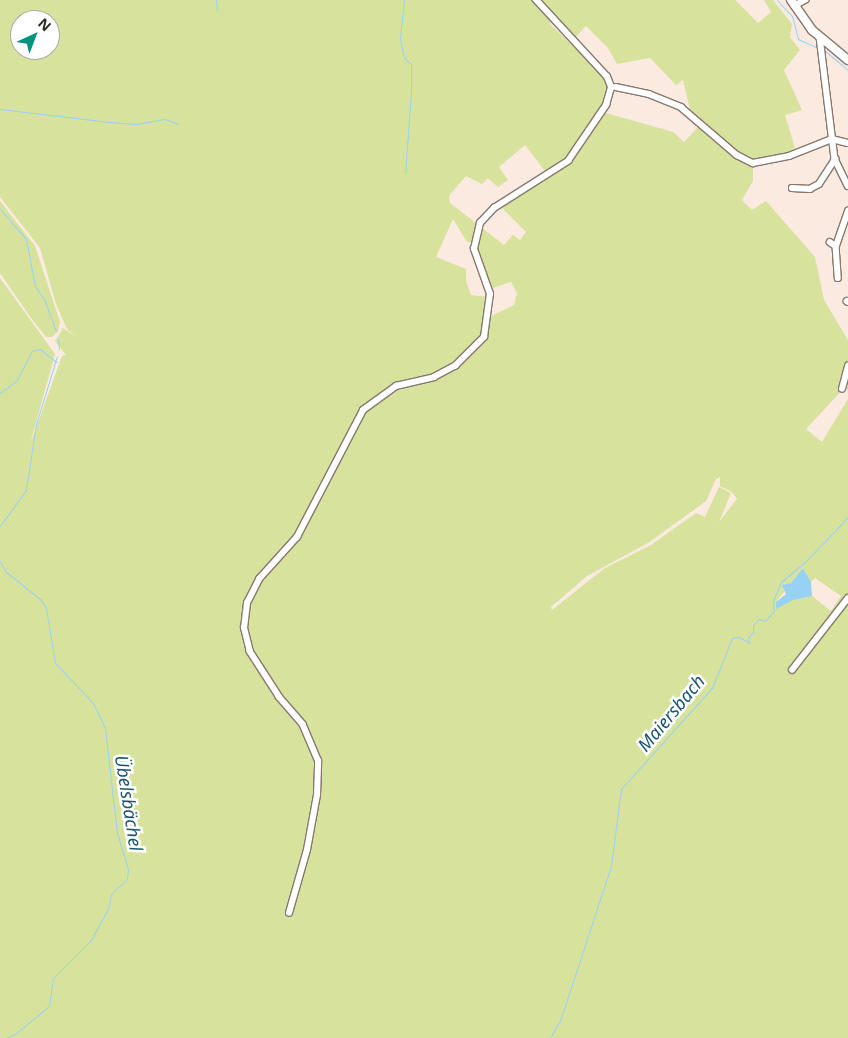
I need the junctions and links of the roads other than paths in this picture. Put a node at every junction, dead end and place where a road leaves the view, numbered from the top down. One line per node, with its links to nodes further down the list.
1 (536, 0): 20 (street)
2 (805, 0): 3 (street)
3 (793, 3): 4 (main road)
4 (819, 39): 5 (main road); 7 (street)
5 (848, 60)
6 (616, 87): 7 (street)
7 (832, 139): 8 (street); 9 (street)
8 (848, 143)
9 (835, 159): 10 (street); 11 (street)
10 (848, 186)
11 (792, 188)
12 (848, 211): 14 (street)
13 (830, 242): 14 (street)
14 (836, 246): 15 (street)
15 (838, 278)
16 (848, 366): 17 (street)
17 (842, 390)
18 (848, 598): 19 (street)
19 (792, 670)
20 (288, 913)

